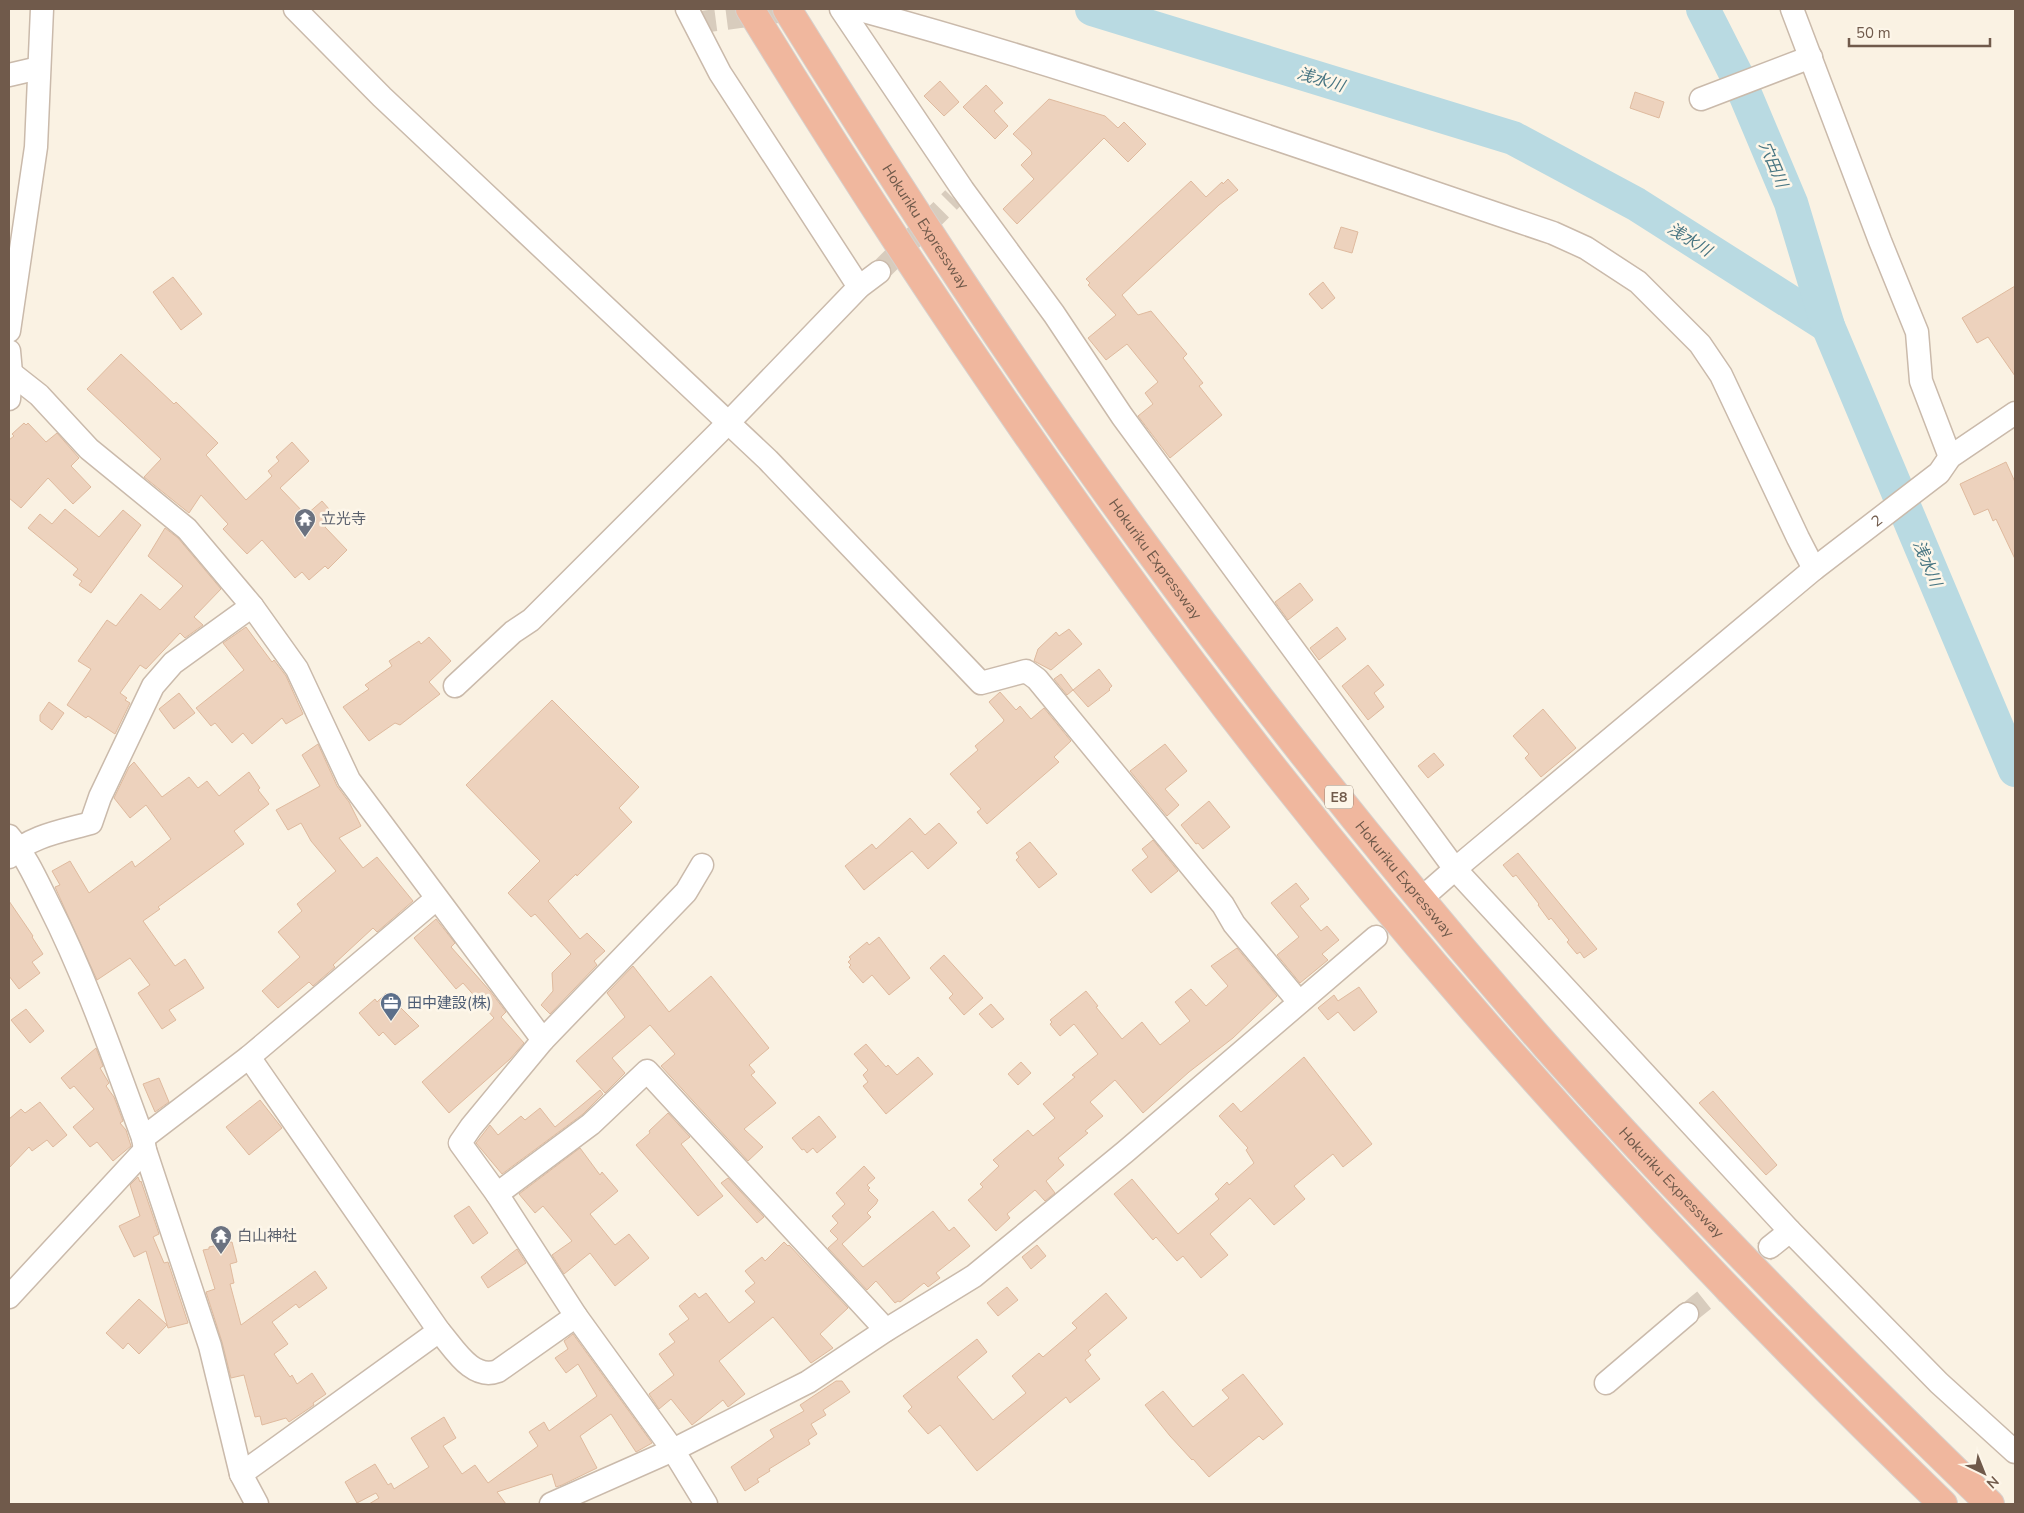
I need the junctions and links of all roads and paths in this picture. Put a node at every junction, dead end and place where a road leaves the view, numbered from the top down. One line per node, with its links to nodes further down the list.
1 (42, 9): 10 (street)
2 (295, 9): 20 (street)
3 (687, 9): 14 (street)
4 (750, 9): 50 (highway, E8)
5 (787, 9): 51 (highway, Hokuriku Expressway / E8)
6 (841, 9): 27 (street)
7 (856, 9): 22 (street)
8 (1792, 9): 9 (street)
9 (1808, 59): 12 (street); 21 (street)
10 (39, 68): 11 (street); 15 (street)
11 (9, 75)
12 (1701, 99)
13 (879, 272): 14 (street)
14 (859, 287): 20 (street)
15 (9, 331)
16 (9, 351): 17 (street)
17 (11, 373): 18 (street); 23 (street)
18 (9, 399)
19 (2015, 413): 21 (street, 2)
20 (728, 422): 24 (street); 31 (street)
21 (1944, 465): 22 (street, 2)
22 (1814, 569): 27 (street, 2)
23 (252, 606): 25 (street); 29 (street)
24 (455, 686)
25 (12, 846): 34 (street)
26 (702, 865): 32 (street)
27 (1454, 869): 28 (street, 2); 36 (street)
28 (1432, 890)
29 (436, 899): 32 (street); 33 (street)
30 (1376, 937): 31 (street)
31 (1299, 1002): 41 (street)
32 (543, 1040): 35 (street)
33 (249, 1058): 34 (street); 42 (street)
34 (144, 1144): 38 (street); 46 (street)
35 (497, 1194): 40 (street); 41 (street)
36 (1790, 1231): 37 (street); 45 (street)
37 (1770, 1247)
38 (9, 1297)
39 (1687, 1314): 43 (street)
40 (576, 1316): 42 (street); 44 (street)
41 (886, 1330): 44 (street)
42 (439, 1331): 46 (street)
43 (1606, 1383)
44 (673, 1450): 48 (street); 49 (street)
45 (2015, 1452)
46 (241, 1474): 47 (street)
47 (257, 1504)
48 (551, 1504)
49 (706, 1504)
50 (1943, 1504)
51 (1990, 1504)

